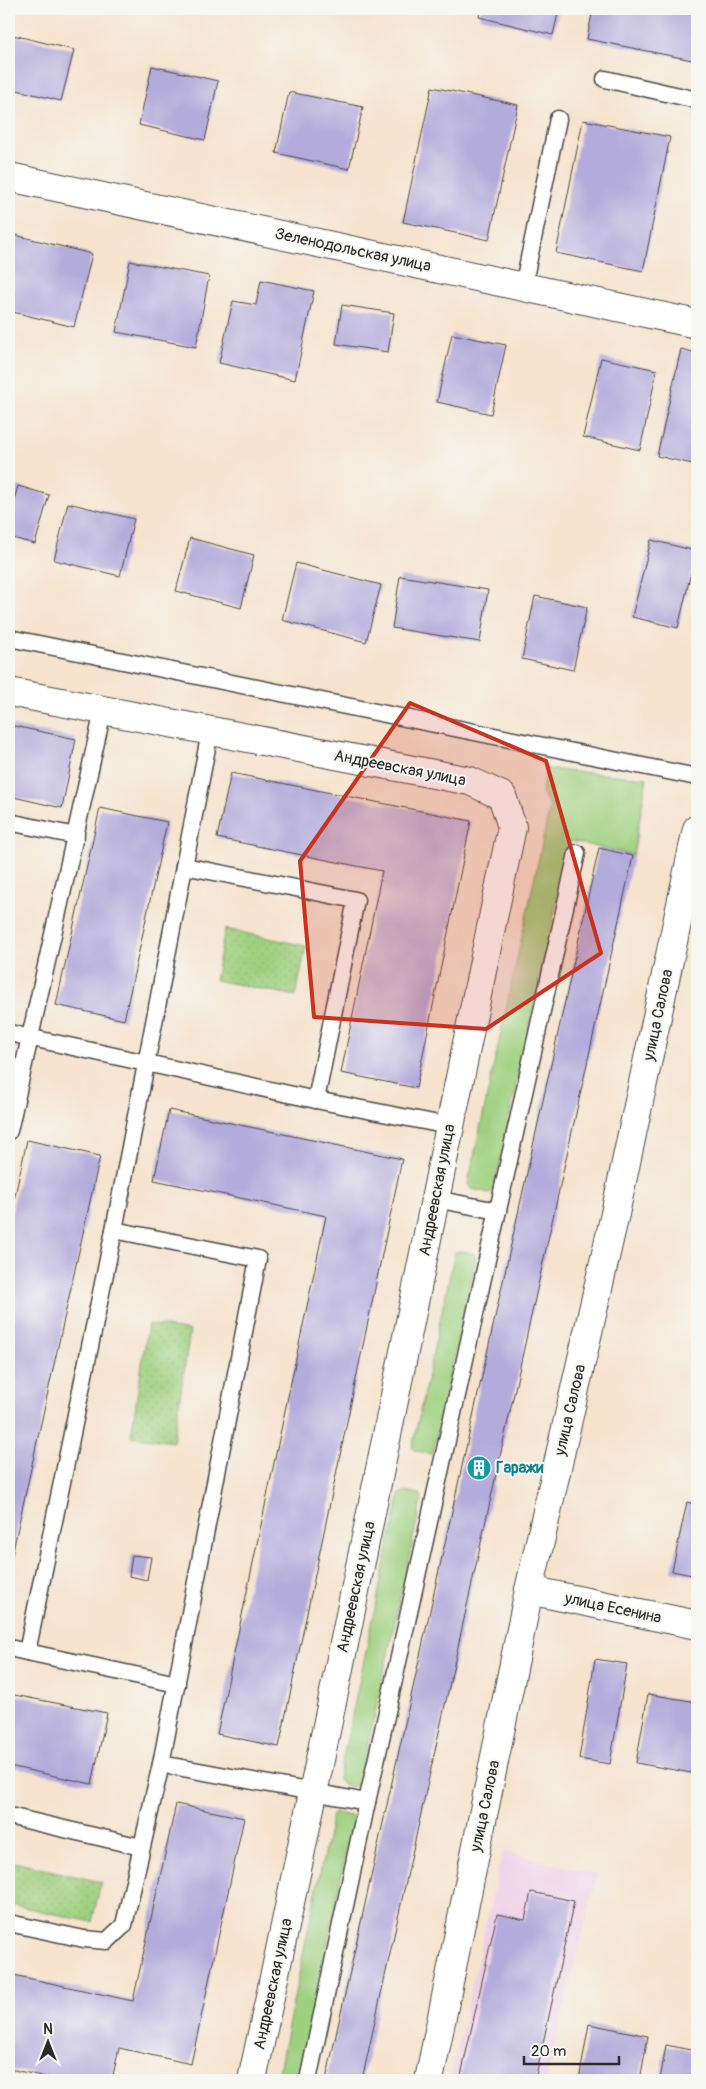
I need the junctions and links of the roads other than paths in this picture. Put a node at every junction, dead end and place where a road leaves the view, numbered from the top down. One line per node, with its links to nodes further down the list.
1 (605, 79): 2 (lane)
2 (697, 100)
3 (558, 119): 5 (lane)
4 (9, 177): 5 (street, Зеленодольская улица)
5 (523, 287): 6 (street, Зеленодольская улица)
6 (697, 324)
7 (9, 638): 11 (lane)
8 (9, 692): 9 (street, Андреевская улица)
9 (102, 711): 10 (street, Андреевская улица); 14 (lane)
10 (210, 732): 16 (lane); 21 (street, Андреевская улица)
11 (697, 777)
12 (9, 822): 14 (lane)
13 (697, 829): 26 (street, улица Салова)
14 (76, 836): 18 (lane)
15 (577, 852): 24 (lane)
16 (184, 866): 19 (lane); 20 (lane)
17 (9, 1033): 18 (lane)
18 (30, 1037): 19 (lane); 22 (lane)
19 (147, 1063): 20 (lane); 25 (lane)
20 (316, 1100): 21 (lane)
21 (449, 1126): 23 (street, Андреевская улица)
22 (9, 1131)
23 (435, 1199): 24 (lane); 32 (street, Андреевская улица)
24 (498, 1210): 33 (lane)
25 (114, 1230): 29 (lane); 30 (lane)
26 (529, 1590): 27 (street, улица Есенина); 39 (street, улица Салова)
27 (697, 1626)
28 (9, 1648): 29 (lane)
29 (27, 1652): 30 (lane)
30 (177, 1684): 31 (lane)
31 (161, 1764): 32 (lane); 35 (lane)
32 (315, 1792): 33 (lane); 37 (street, Андреевская улица)
33 (367, 1802): 38 (lane)
34 (9, 1816): 35 (lane)
35 (141, 1847): 36 (lane)
36 (9, 1923)
37 (252, 2080)
38 (308, 2080)
39 (429, 2080)

